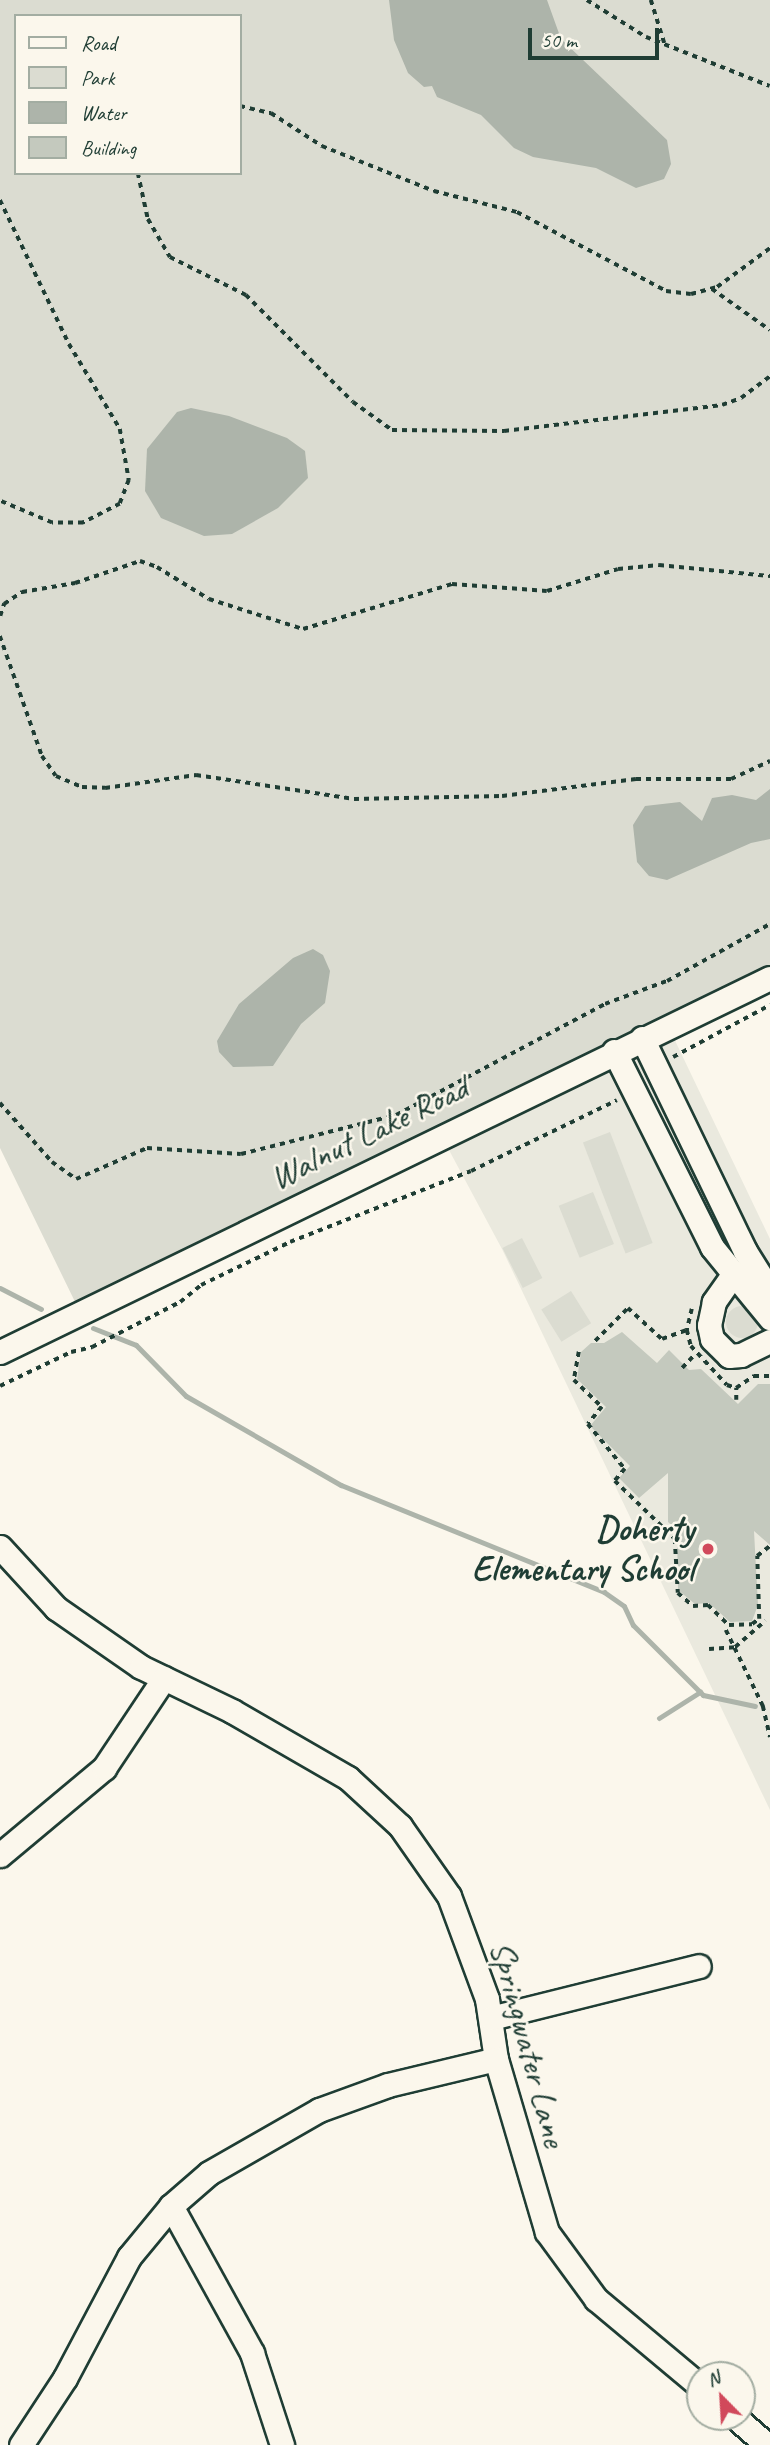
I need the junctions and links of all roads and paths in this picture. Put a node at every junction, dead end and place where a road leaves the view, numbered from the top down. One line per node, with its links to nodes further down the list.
1 (587, 0): 3 (path)
2 (651, 0): 3 (path)
3 (666, 45): 4 (path)
4 (770, 86)
5 (242, 106): 9 (path)
6 (138, 175): 11 (path)
7 (0, 200): 12 (path)
8 (770, 248): 9 (path)
9 (712, 289): 10 (path)
10 (770, 330)
11 (770, 376)
12 (0, 501)
13 (770, 576): 14 (path)
14 (0, 616)
15 (0, 636): 16 (path)
16 (770, 761)
17 (770, 925): 25 (path)
18 (770, 978): 20 (street, Walnut Lake Road)
19 (770, 1005): 22 (path)
20 (642, 1038): 21 (street, Walnut Lake Road); 22 (street)
21 (614, 1051): 23 (street); 34 (street, Walnut Lake Road)
22 (656, 1070): 28 (street)
23 (633, 1088): 24 (path); 27 (street)
24 (615, 1102): 26 (path); 39 (path)
25 (0, 1103)
26 (620, 1109)
27 (732, 1276): 30 (street); 33 (street)
28 (770, 1291)
29 (695, 1305): 31 (path)
30 (770, 1318)
31 (687, 1330): 32 (path); 36 (path)
32 (595, 1341)
33 (770, 1341)
34 (0, 1352)
35 (579, 1352): 42 (path)
36 (695, 1354): 37 (path); 40 (path)
37 (682, 1368)
38 (770, 1376): 40 (path)
39 (0, 1385)
40 (736, 1388): 41 (path)
41 (736, 1400)
42 (770, 1546)
43 (0, 1547): 48 (street, Springwater Lane)
44 (765, 1621): 46 (path)
45 (726, 1630): 46 (path)
46 (735, 1647): 47 (path); 49 (path)
47 (709, 1649)
48 (164, 1678): 50 (street); 52 (street, Springwater Lane)
49 (770, 1737)
50 (0, 1854)
51 (699, 1966): 52 (street)
52 (491, 2018): 53 (street, Springwater Lane)
53 (496, 2059): 54 (street); 55 (street, Springwater Lane)
54 (171, 2206): 57 (street); 58 (street)
55 (686, 2374)
56 (751, 2431): 59 (street)
57 (21, 2445)
58 (282, 2445)
59 (767, 2445)

